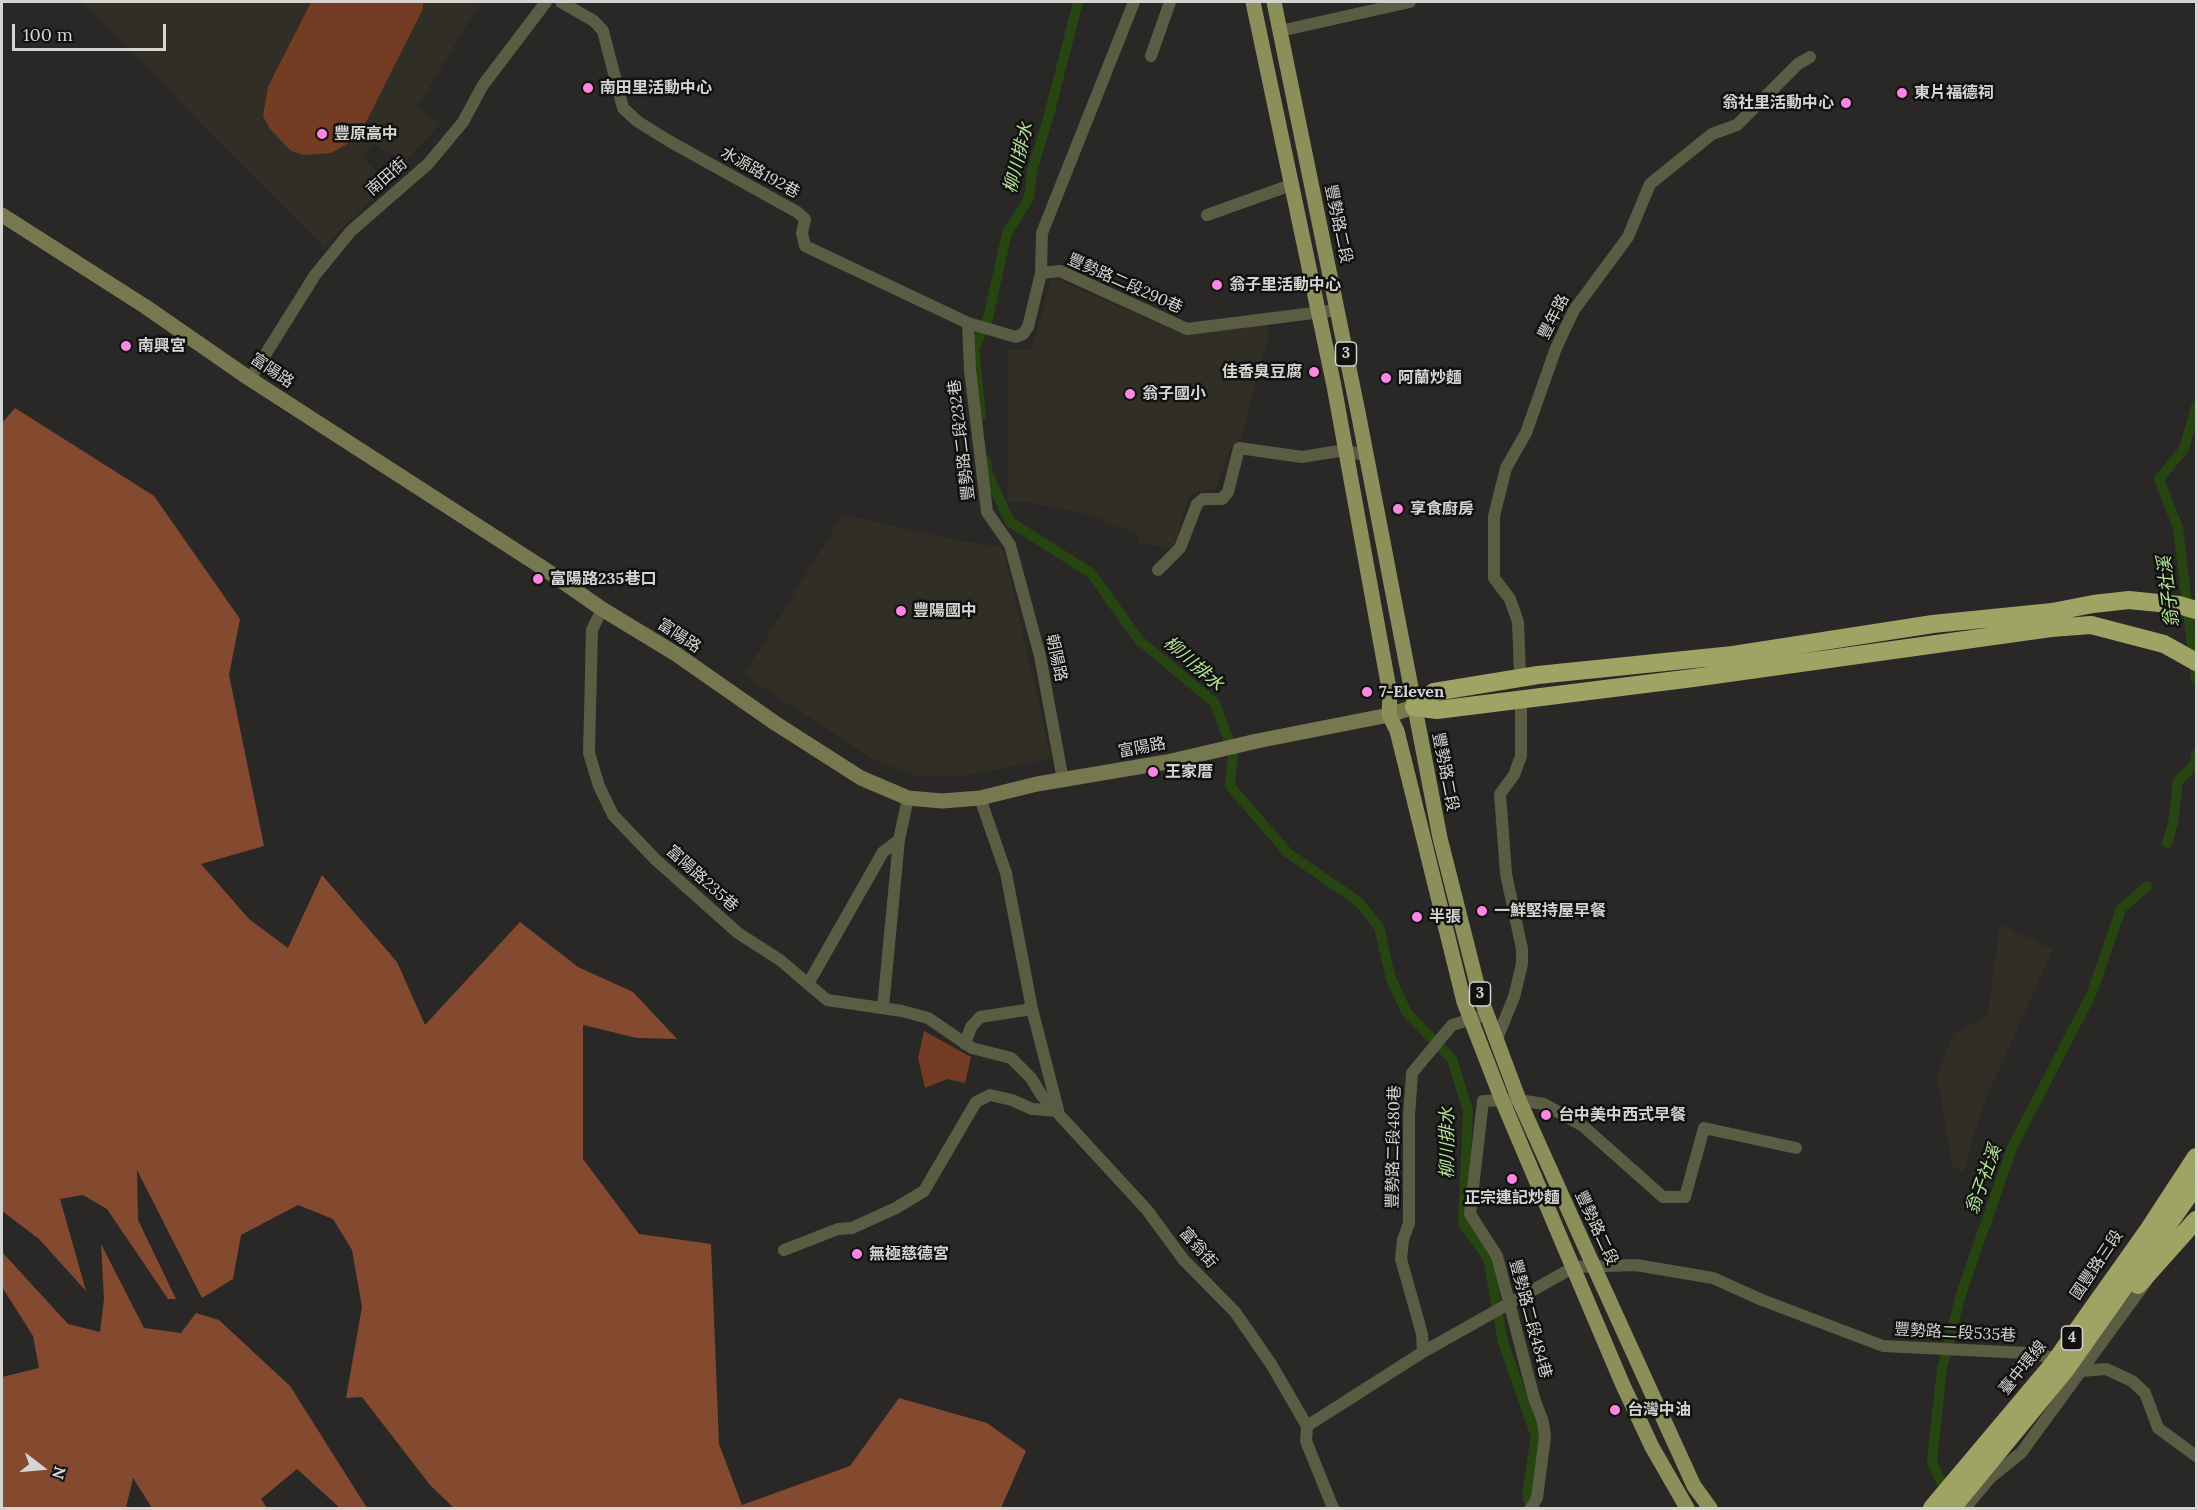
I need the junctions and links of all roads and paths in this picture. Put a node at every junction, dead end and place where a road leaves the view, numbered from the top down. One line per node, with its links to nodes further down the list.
1 (546, 2): 18 (street, 南田街)
2 (561, 2): 17 (street, 水源路192巷)
3 (1134, 2): 14 (street)
4 (1170, 2): 9 (street)
5 (1253, 2): 11 (main road, 3)
6 (1274, 2): 8 (main road, 豐勢路二段 / 3)
7 (1410, 2): 8 (street)
8 (1280, 31): 15 (main road, 豐勢路二段 / 3)
9 (1151, 56)
10 (1810, 57): 27 (street, 豐年路)
11 (1292, 185): 13 (street); 16 (main road, 3)
12 (2, 215): 18 (street, 富陽路)
13 (1207, 215)
14 (1041, 273): 16 (street, 豐勢路二段290巷); 17 (street, 水源路192巷)
15 (1337, 310): 16 (street, 豐勢路二段290巷); 20 (main road, 豐勢路二段 / 3)
16 (1319, 312): 19 (main road, 3)
17 (968, 323): 21 (street, 豐勢路二段232巷)
18 (250, 379): 23 (street, 富陽路)
19 (1345, 450): 20 (street); 22 (street); 30 (main road, 3)
20 (1366, 456): 29 (main road, 豐勢路二段 / 3)
21 (1010, 545): 31 (street, 朝陽路)
22 (1158, 570)
23 (602, 609): 32 (street, 富陽路); 35 (street, 富陽路235巷)
24 (2196, 610): 26 (highway)
25 (2196, 662): 26 (highway)
26 (1734, 664): 29 (highway)
27 (1520, 673)
28 (1521, 705): 40 (street)
29 (1414, 707): 30 (street, 富陽路); 38 (main road, 豐勢路二段 / 3)
30 (1389, 715): 31 (street, 富陽路); 39 (main road, 3)
31 (1063, 780): 33 (street, 富陽路)
32 (908, 798): 33 (street, 富陽路); 34 (street)
33 (980, 798): 37 (street, 富翁街)
34 (899, 840): 35 (street); 36 (street)
35 (808, 984): 36 (street, 富陽路235巷)
36 (883, 1008): 41 (street, 富陽路235巷)
37 (1032, 1008): 41 (street); 44 (street, 富翁街)
38 (1486, 1016): 39 (street, 豐勢路二段480巷); 40 (main road, 豐勢路二段 / 3)
39 (1470, 1018): 42 (main road, 3); 57 (street, 豐勢路二段480巷)
40 (1496, 1041): 43 (main road, 豐勢路二段 / 3)
41 (965, 1044): 44 (street, 富陽路235巷)
42 (1502, 1100): 43 (street); 54 (main road, 3); 55 (street, 豐勢路二段484巷)
43 (1519, 1100): 46 (street); 53 (main road, 豐勢路二段 / 3)
44 (1058, 1111): 52 (street); 60 (street, 富翁街)
45 (2196, 1145): 51 (highway, bridge); 58 (street, 國豐路三段)
46 (1796, 1148)
47 (2196, 1157): 51 (highway, 臺中環線 / 4, bridge)
48 (2196, 1187): 56 (highway, 臺中環線 / 4, bridge); 59 (highway)
49 (2196, 1214): 59 (street)
50 (2196, 1220): 56 (highway, bridge)
51 (2149, 1229): 63 (highway, 臺中環線 / 4, bridge)
52 (784, 1250)
53 (1594, 1266): 54 (street, 豐勢路二段535巷); 58 (street, 豐勢路二段535巷); 66 (main road, 豐勢路二段 / 3)
54 (1574, 1267): 55 (street); 65 (main road, 3)
55 (1505, 1304): 57 (street); 62 (street, 豐勢路二段484巷)
56 (2083, 1347): 67 (highway, 臺中環線 / 4, bridge)
57 (1423, 1352): 60 (street)
58 (2054, 1358): 59 (street, 豐勢路二段535巷); 63 (street, 國豐路三段, bridge)
59 (2077, 1369): 61 (street, 豐勢路二段535巷); 68 (street)
60 (1307, 1426): 64 (street)
61 (2196, 1456)
62 (1535, 1502)
63 (1932, 1507)
64 (1333, 1509)
65 (1687, 1509)
66 (1710, 1509)
67 (1952, 1509)
68 (1965, 1509)

